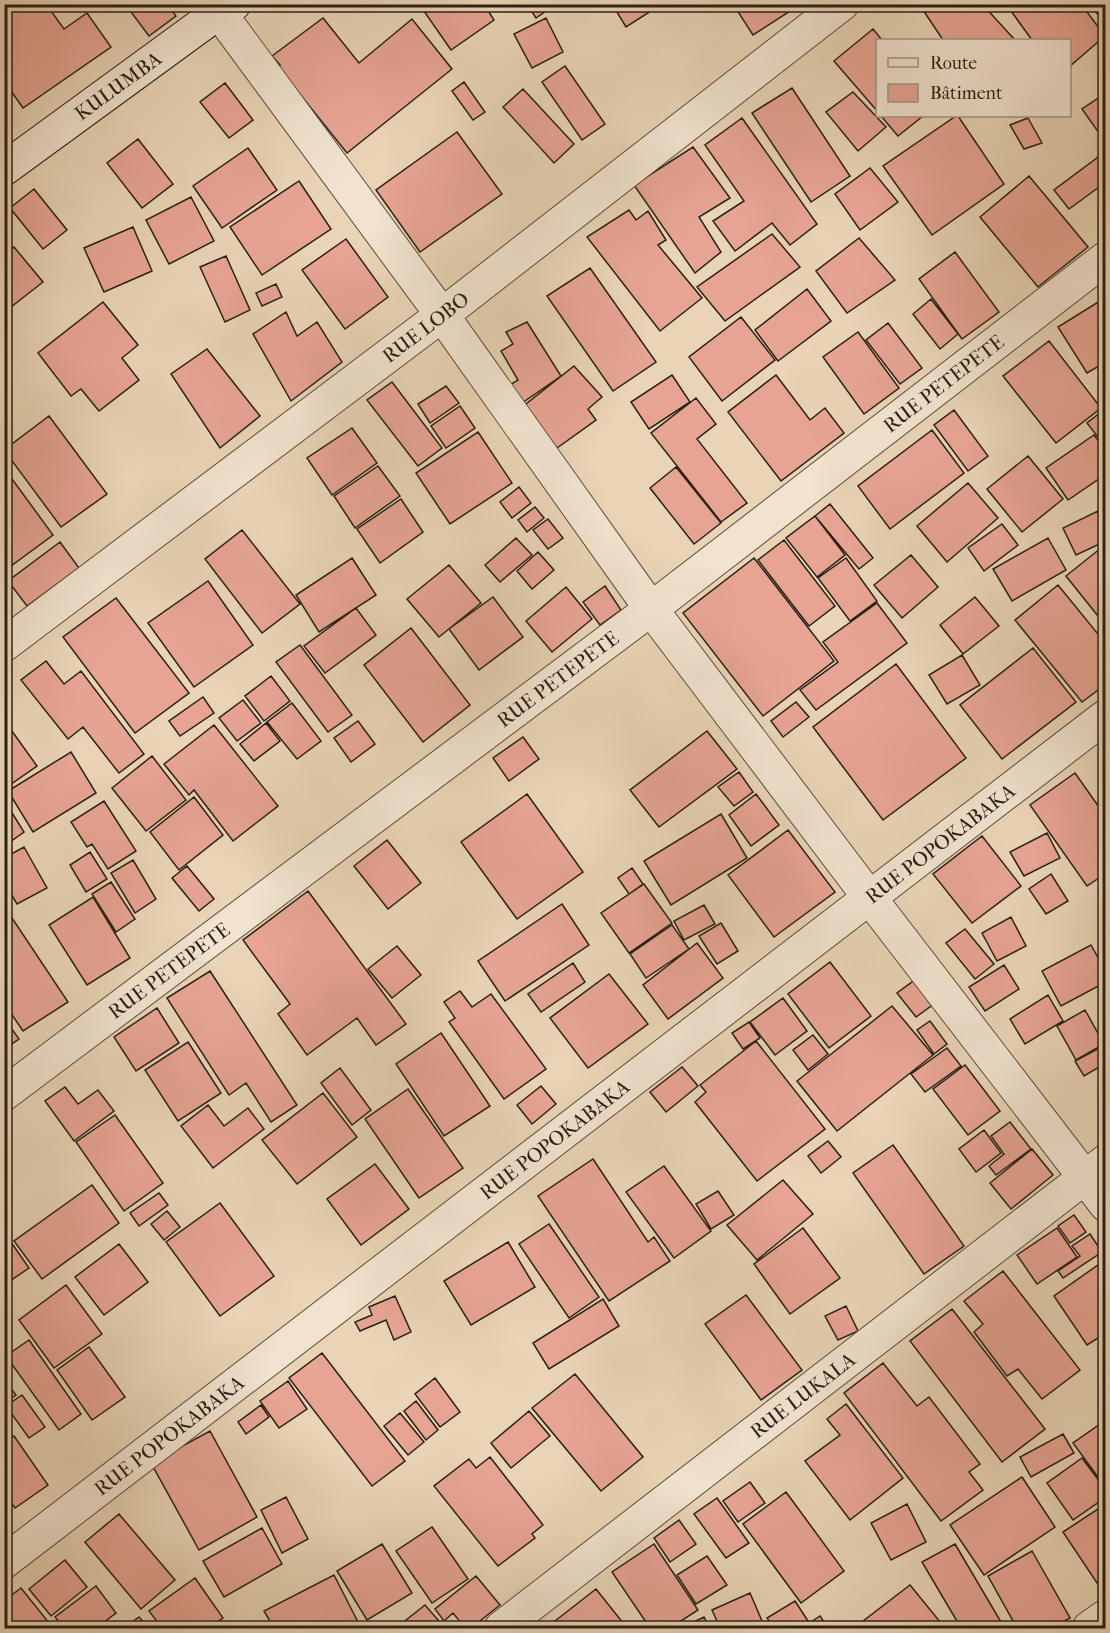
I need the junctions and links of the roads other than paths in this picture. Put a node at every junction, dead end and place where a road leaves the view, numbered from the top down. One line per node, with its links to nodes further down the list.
1 (842, 4): 5 (street, RUE LOBO)
2 (222, 7): 3 (street, KULUMBA); 5 (street)
3 (4, 169)
4 (1106, 258): 6 (street, RUE PETEPETE)
5 (442, 315): 6 (street); 7 (street, RUE LOBO)
6 (651, 609): 9 (street); 10 (street, RUE PETEPETE)
7 (4, 645)
8 (1106, 716): 9 (street, RUE POPOKABAKA)
9 (869, 897): 11 (street); 13 (street, RUE POPOKABAKA)
10 (4, 1094)
11 (1095, 1169): 12 (street); 15 (street, RUE LUKALA)
12 (1106, 1205)
13 (4, 1562)
14 (1106, 1616): 16 (street)
15 (501, 1629)
16 (1089, 1629)

